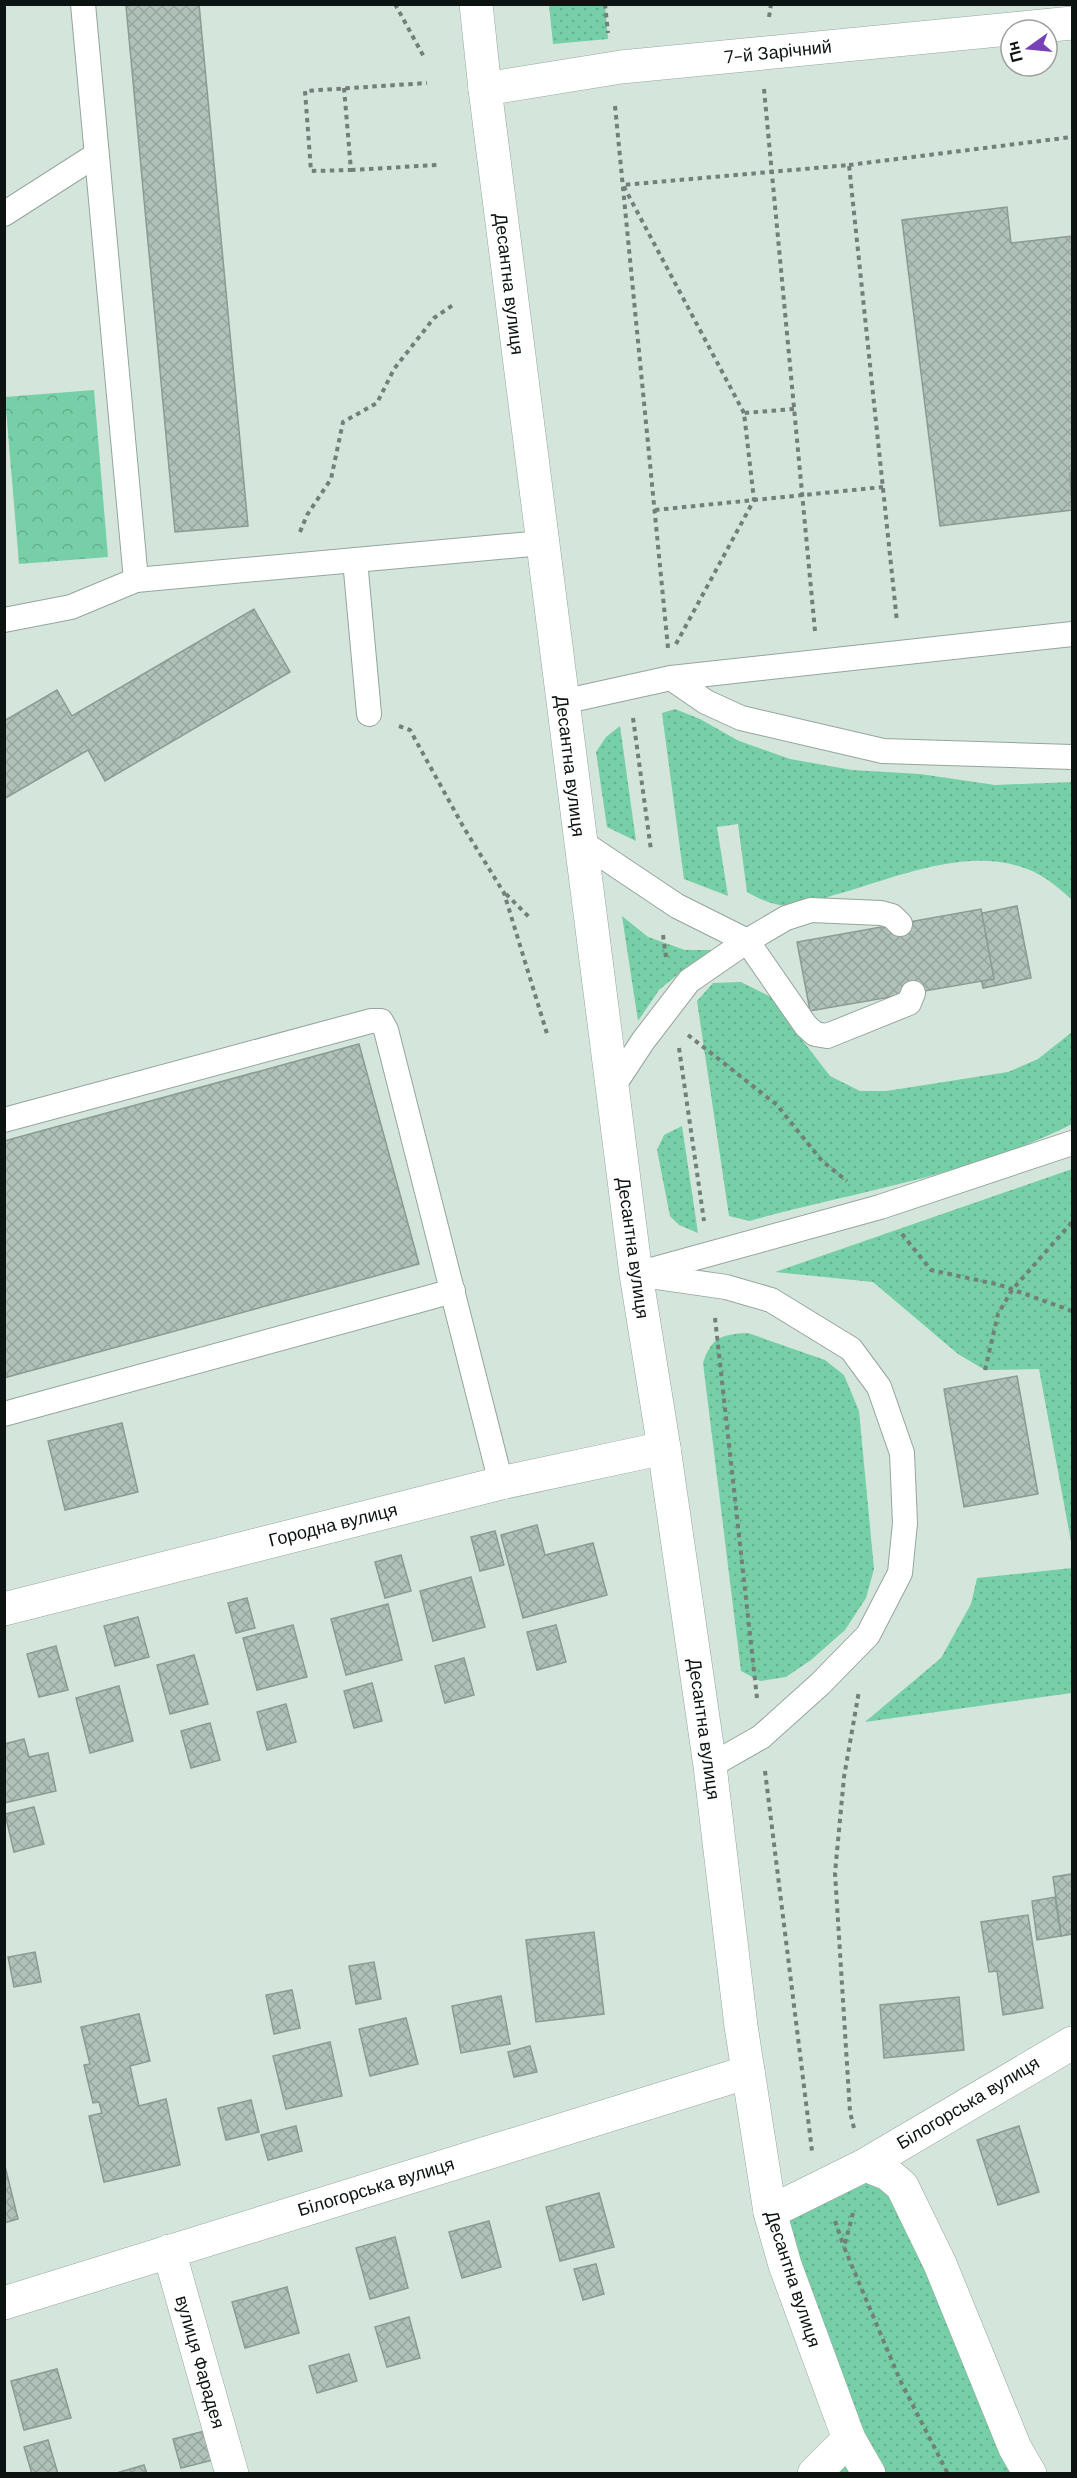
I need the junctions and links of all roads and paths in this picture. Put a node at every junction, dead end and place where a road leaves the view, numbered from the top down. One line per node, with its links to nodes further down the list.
1 (83, 4): 14 (lane)
2 (395, 4): 8 (path)
3 (476, 4): 12 (street, Десантна вулиця)
4 (605, 4): 9 (path)
5 (771, 4): 7 (path)
6 (1072, 23): 7 (street, 7-й Зарічний)
7 (761, 54): 9 (street, 7-й Зарічний); 18 (path)
8 (424, 57)
9 (612, 68): 12 (street, 7-й Зарічний); 19 (path)
10 (427, 83): 11 (path)
11 (344, 88): 17 (path); 17 (path)
12 (485, 89): 28 (street, Десантна вулиця)
13 (1072, 137): 16 (path)
14 (96, 155): 20 (lane); 31 (lane)
15 (437, 165): 17 (path)
16 (849, 165): 18 (path); 24 (path)
17 (351, 170)
18 (772, 171): 19 (path); 22 (path)
19 (623, 185): 23 (path); 27 (path)
20 (4, 214)
21 (453, 305): 30 (path)
22 (794, 409): 23 (path); 25 (path)
23 (744, 413): 26 (path)
24 (883, 487): 25 (path); 34 (path)
25 (802, 495): 26 (path); 35 (path)
26 (754, 501): 27 (path); 27 (path)
27 (655, 510)
28 (542, 543): 29 (lane); 37 (street, Десантна вулиця)
29 (355, 560): 30 (lane); 38 (lane)
30 (292, 565): 31 (lane)
31 (136, 580): 32 (lane)
32 (4, 620)
33 (1072, 634): 34 (lane)
34 (900, 653): 35 (lane)
35 (818, 662): 36 (lane)
36 (671, 678): 37 (lane); 39 (lane)
37 (562, 702): 40 (street, Десантна вулиця)
38 (369, 714): 41 (path)
39 (1072, 757)
40 (580, 842): 44 (lane); 48 (street, Десантна вулиця)
41 (504, 893): 42 (path); 47 (path)
42 (531, 919)
43 (900, 924): 44 (lane)
44 (747, 941): 45 (lane); 48 (lane)
45 (913, 993)
46 (685, 1032): 51 (path)
47 (548, 1037)
48 (612, 1088): 53 (street, Десантна вулиця)
49 (4, 1120): 56 (lane)
50 (1072, 1143): 51 (lane)
51 (880, 1207): 53 (lane); 55 (path)
52 (1072, 1222): 55 (path)
53 (636, 1274): 54 (lane); 60 (street, Десантна вулиця)
54 (712, 1285): 64 (path); 64 (lane)
55 (1012, 1290): 57 (path); 58 (path)
56 (453, 1291): 59 (lane); 61 (lane)
57 (1072, 1311)
58 (986, 1370)
59 (4, 1414)
60 (664, 1448): 61 (street, Городна вулиця); 65 (street, Десантна вулиця)
61 (501, 1483): 62 (street, Городна вулиця)
62 (4, 1609)
63 (859, 1690): 68 (path)
64 (761, 1737): 65 (lane); 69 (path)
65 (710, 1766): 67 (street, Десантна вулиця)
66 (1072, 2043): 68 (street, Білогорська вулиця)
67 (748, 2072): 70 (street, Десантна вулиця); 72 (street, Білогорська вулиця)
68 (865, 2165): 69 (street, Білогорська вулиця); 71 (path); 79 (street)
69 (824, 2186): 70 (street, Білогорська вулиця); 71 (path)
70 (770, 2212): 74 (street, Десантна вулиця)
71 (844, 2247): 78 (path)
72 (169, 2251): 73 (street, Білогорська вулиця); 75 (street, вулиця Фарадея)
73 (4, 2304)
74 (849, 2439): 76 (street); 77 (street, Десантна вулиця)
75 (232, 2474)
76 (814, 2474)
77 (869, 2474)
78 (948, 2474)
79 (1030, 2474)

